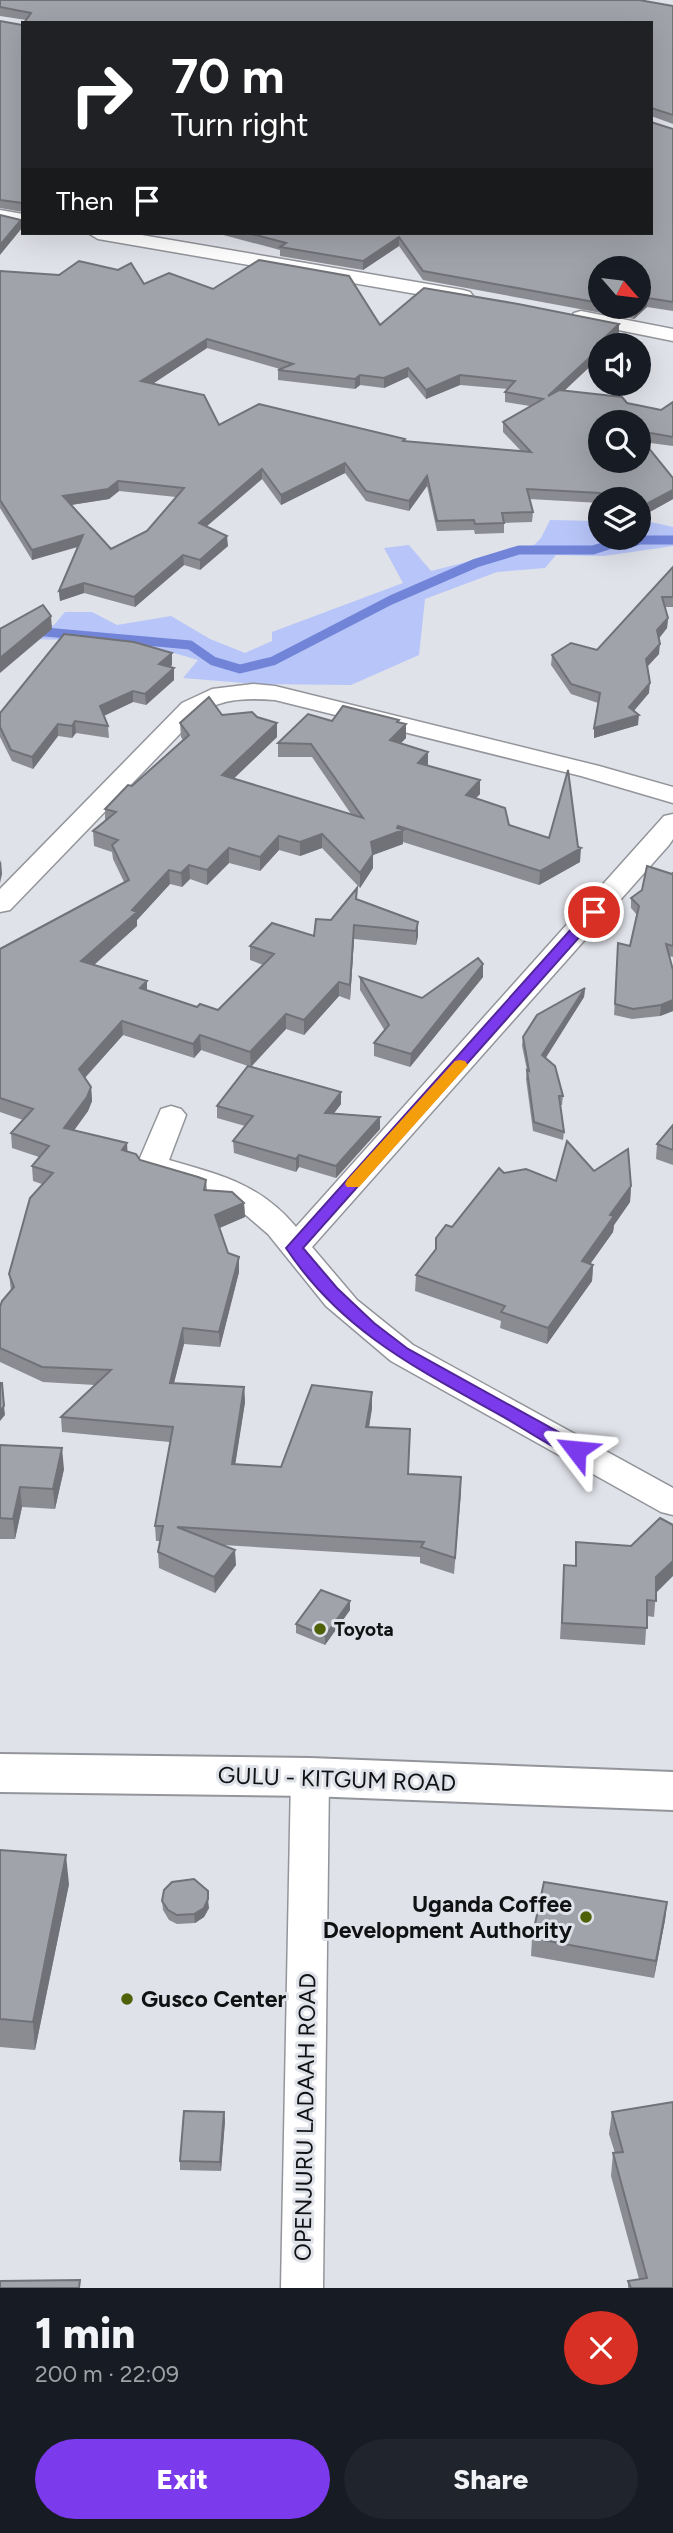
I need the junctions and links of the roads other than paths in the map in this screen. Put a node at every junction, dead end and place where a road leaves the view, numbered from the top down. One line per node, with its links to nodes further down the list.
1 (0, 216): 2 (street)
2 (21, 220)
3 (110, 235): 4 (street)
4 (480, 299)
5 (557, 313): 6 (street)
6 (673, 335)
7 (673, 795): 9 (street)
8 (673, 822): 11 (street)
9 (0, 904)
10 (171, 1115): 11 (street)
11 (294, 1248): 12 (street)
12 (673, 1503)
13 (0, 1773): 14 (main road, GULU - KITGUM ROAD)
14 (310, 1777): 15 (main road, GULU - KITGUM ROAD); 16 (street, OPENJURU LADAAH ROAD)
15 (673, 1791)
16 (302, 2288)

